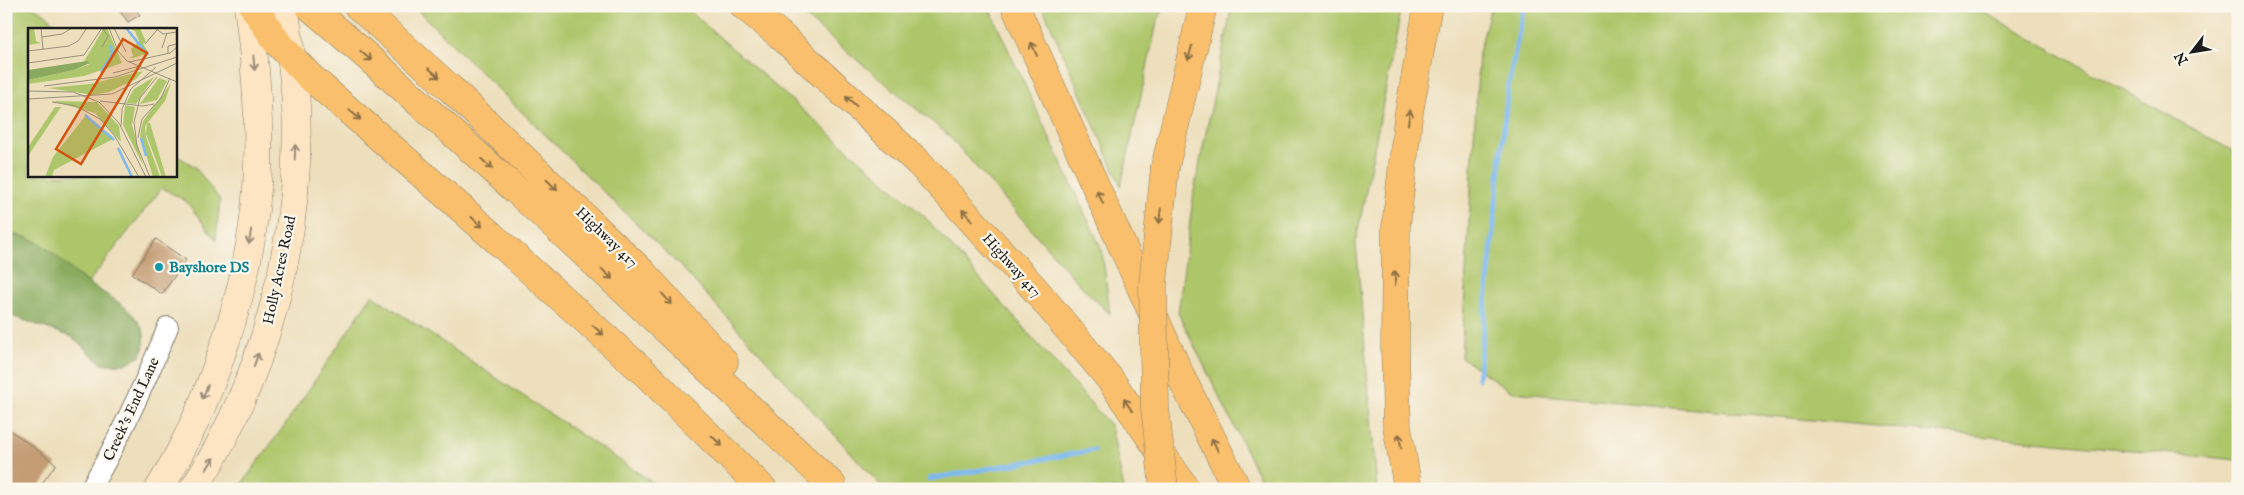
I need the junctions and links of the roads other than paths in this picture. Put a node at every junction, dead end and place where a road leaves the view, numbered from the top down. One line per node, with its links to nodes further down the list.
1 (248, 6): 14 (main road, one-way to 14)
2 (254, 6): 10 (highway)
3 (284, 6): 10 (main road, Holly Acres Road)
4 (309, 6): 12 (highway, one-way to 12)
5 (358, 6): 12 (highway, Highway 417, one-way to 12)
6 (744, 6): 18 (highway, Highway 417, one-way to 6)
7 (1015, 6): 19 (highway, one-way to 7)
8 (1203, 6): 17 (highway, one-way to 17, bridge)
9 (1428, 6): 20 (highway, one-way to 9)
10 (292, 59): 15 (main road, Holly Acres Road, one-way to 10); 16 (highway, one-way to 16)
11 (168, 327): 13 (street, Creek's End Lane)
12 (833, 487)
13 (90, 489)
14 (159, 489)
15 (194, 489)
16 (763, 489)
17 (1164, 489)
18 (1186, 489)
19 (1237, 489)
20 (1408, 489)

